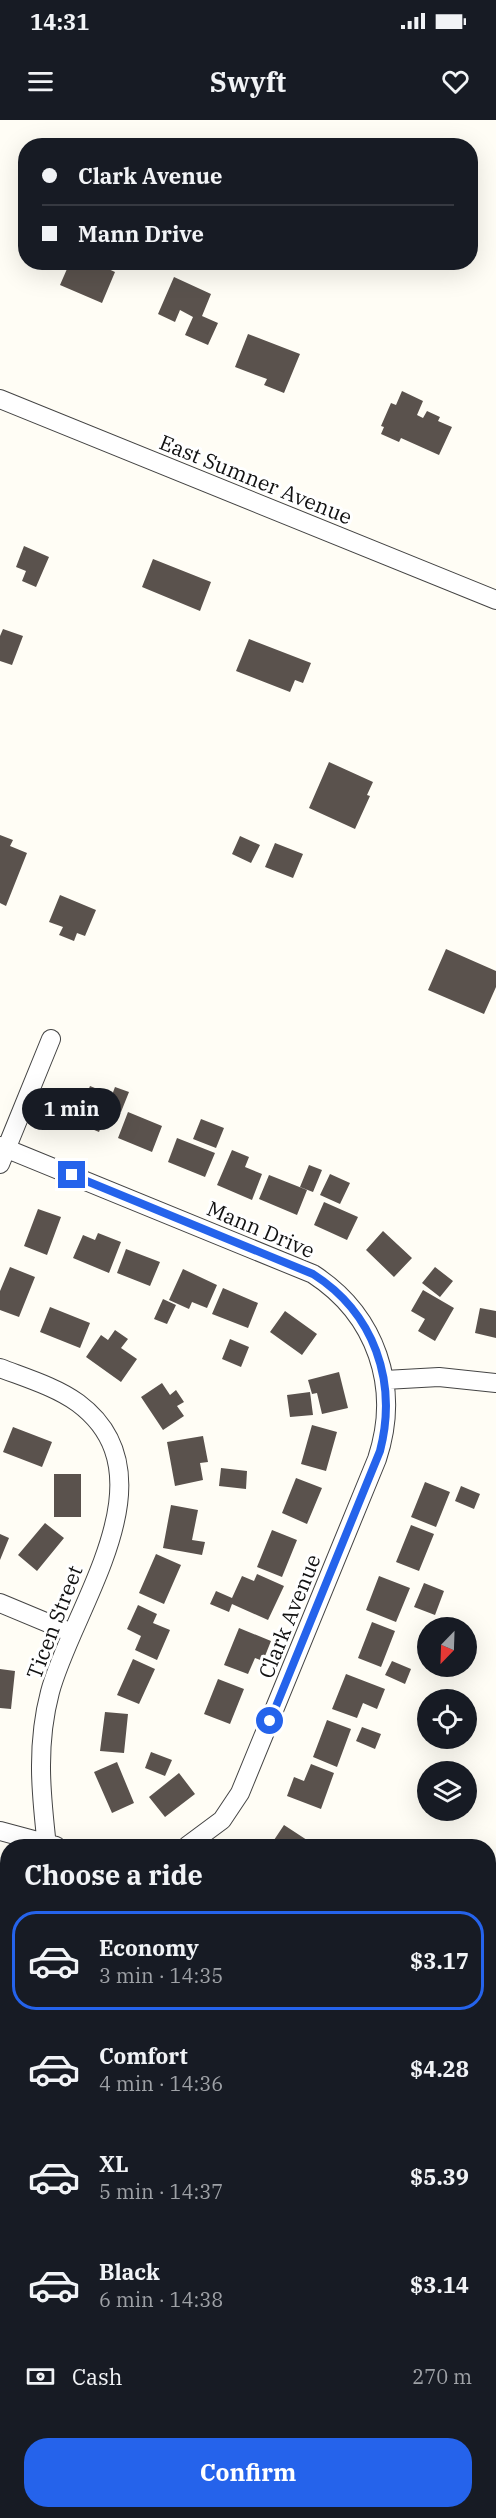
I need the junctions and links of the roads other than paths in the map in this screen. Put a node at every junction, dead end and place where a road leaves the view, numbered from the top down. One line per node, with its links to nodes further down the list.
1 (0, 399): 2 (street, East Sumner Avenue)
2 (496, 600)
3 (51, 1039): 4 (street)
4 (2, 1153): 6 (street, Mann Drive)
5 (0, 1368): 9 (street, Ticen Street)
6 (385, 1380): 7 (street); 13 (street, Clark Avenue)
7 (496, 1383)
8 (0, 1603): 9 (street)
9 (72, 1633): 12 (street, Ticen Street)
10 (0, 1831): 11 (street)
11 (29, 1839)
12 (50, 1839)
13 (196, 1839)

